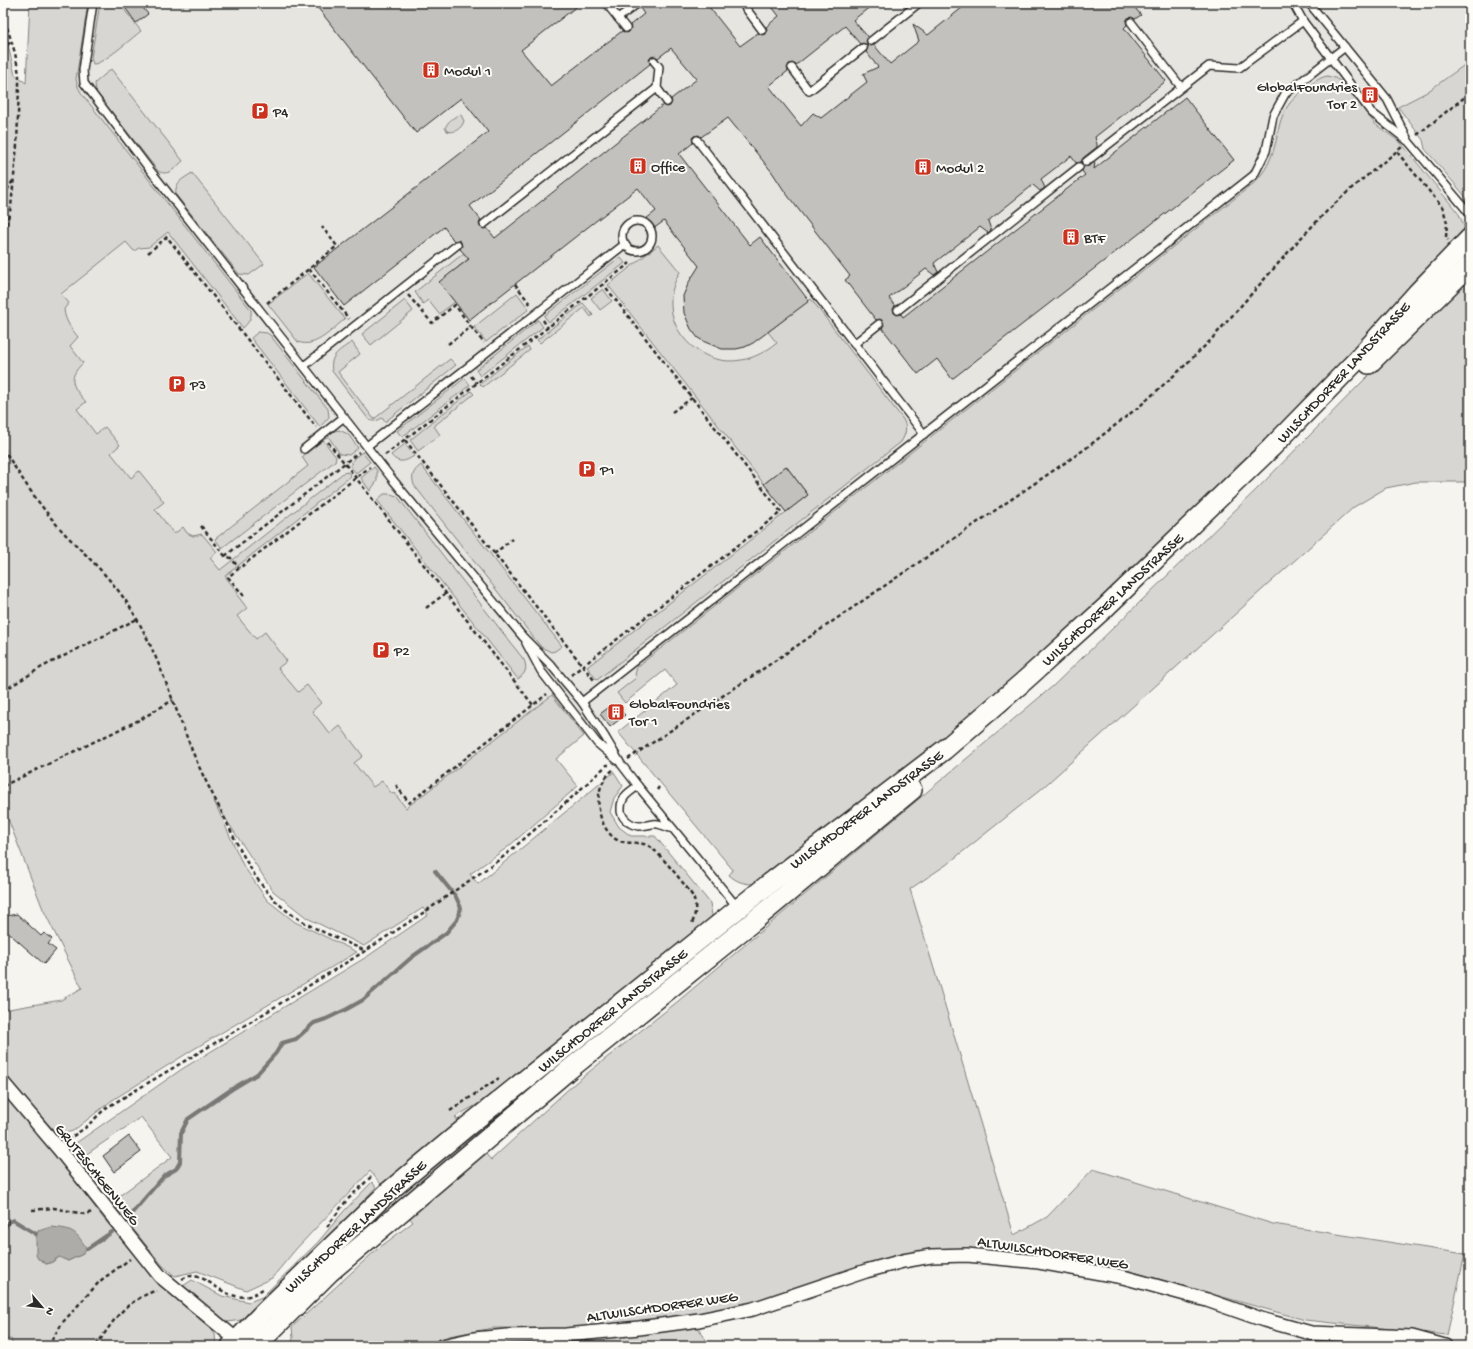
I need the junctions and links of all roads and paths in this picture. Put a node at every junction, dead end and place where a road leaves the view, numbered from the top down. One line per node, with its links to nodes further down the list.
1 (94, 3): 47 (lane)
2 (606, 3): 9 (lane)
3 (742, 3): 13 (lane)
4 (919, 3): 15 (lane)
5 (1292, 3): 10 (lane)
6 (1309, 3): 16 (lane)
7 (636, 4): 9 (lane)
8 (3, 14): 14 (path)
9 (618, 18): 12 (lane)
10 (1303, 21): 19 (lane); 22 (lane)
11 (1131, 22): 22 (lane)
12 (626, 28)
13 (762, 30)
14 (12, 40): 18 (path); 31 (path)
15 (871, 41)
16 (1345, 47): 19 (lane); 27 (lane)
17 (863, 48): 21 (lane)
18 (3, 50)
19 (1331, 59): 27 (lane); 59 (lane)
20 (654, 61): 23 (lane)
21 (792, 68)
22 (1181, 87): 29 (lane)
23 (657, 88): 25 (lane); 34 (lane)
24 (1470, 93): 27 (path)
25 (667, 102)
26 (697, 140): 53 (lane)
27 (1409, 142): 28 (path); 33 (lane)
28 (1397, 152): 38 (path); 86 (path)
29 (1086, 162)
30 (1079, 167): 48 (lane)
31 (14, 179): 32 (path); 36 (path)
32 (3, 196)
33 (1470, 214)
34 (484, 224)
35 (322, 227): 44 (path)
36 (3, 237)
37 (1470, 238): 91 (main road, WILSCHDORFER LANDSTRASSE)
38 (1449, 243)
39 (625, 244): 39 (lane); 54 (lane)
40 (457, 245): 50 (lane)
41 (148, 253): 60 (path)
42 (630, 263): 45 (path)
43 (1470, 265): 91 (main road, WILSCHDORFER LANDSTRASSE)
44 (309, 269): 47 (path); 50 (path)
45 (604, 285): 56 (path); 61 (path)
46 (416, 304): 51 (path)
47 (258, 309): 55 (lane)
48 (898, 310)
49 (879, 324): 53 (lane)
50 (354, 326): 55 (lane)
51 (471, 326): 52 (path); 54 (path)
52 (448, 344)
53 (854, 344): 59 (lane)
54 (489, 350): 62 (lane)
55 (304, 366): 58 (lane)
56 (692, 398): 57 (path); 78 (path)
57 (672, 412)
58 (344, 417): 60 (lane); 62 (lane)
59 (924, 434): 81 (lane)
60 (322, 435): 64 (lane); 66 (path)
61 (405, 440): 65 (path); 70 (path)
62 (367, 446): 65 (lane); 66 (path)
63 (3, 448): 76 (path)
64 (304, 449)
65 (378, 460): 67 (path); 77 (lane)
66 (344, 463): 67 (path); 71 (path)
67 (356, 478): 72 (path); 73 (path)
68 (201, 526): 71 (path)
69 (512, 539): 70 (path)
70 (494, 554): 78 (path)
71 (225, 556): 72 (path)
72 (240, 568): 74 (path)
73 (446, 593): 75 (path); 85 (path)
74 (244, 596)
75 (426, 608)
76 (137, 619): 82 (path); 83 (path)
77 (523, 637): 79 (lane); 80 (lane)
78 (582, 666): 79 (path); 81 (path)
79 (564, 681): 84 (lane)
80 (554, 688): 85 (path); 86 (lane)
81 (600, 688): 84 (lane)
82 (3, 691)
83 (173, 700): 88 (path); 93 (path)
84 (582, 702): 86 (lane)
85 (533, 705): 87 (path)
86 (621, 764): 89 (lane); 92 (path); 93 (path)
87 (396, 785)
88 (3, 786)
89 (638, 786): 90 (lane); 90 (lane)
90 (672, 829): 91 (lane)
91 (745, 916): 105 (main road, WILSCHDORFER LANDSTRASSE); 108 (main road, WILSCHDORFER LANDSTRASSE)
92 (689, 928)
93 (365, 951): 97 (path)
94 (501, 1077): 96 (path)
95 (3, 1083): 97 (street, GRUTZSCHGENWEG)
96 (450, 1111)
97 (59, 1149): 100 (street, GRUTZSCHGENWEG)
98 (373, 1175): 101 (path)
99 (32, 1210): 100 (path)
100 (107, 1210): 102 (street, GRUTZSCHGENWEG)
101 (325, 1230)
102 (140, 1252): 103 (street, GRUTZSCHGENWEG); 106 (path)
103 (170, 1285): 104 (path); 105 (street, GRUTZSCHGENWEG); 107 (path)
104 (268, 1286)
105 (239, 1344)
106 (48, 1346)
107 (96, 1346)
108 (256, 1346)
109 (442, 1346): 110 (street, ALTWILSCHDORFER WEG)
110 (1445, 1346)

